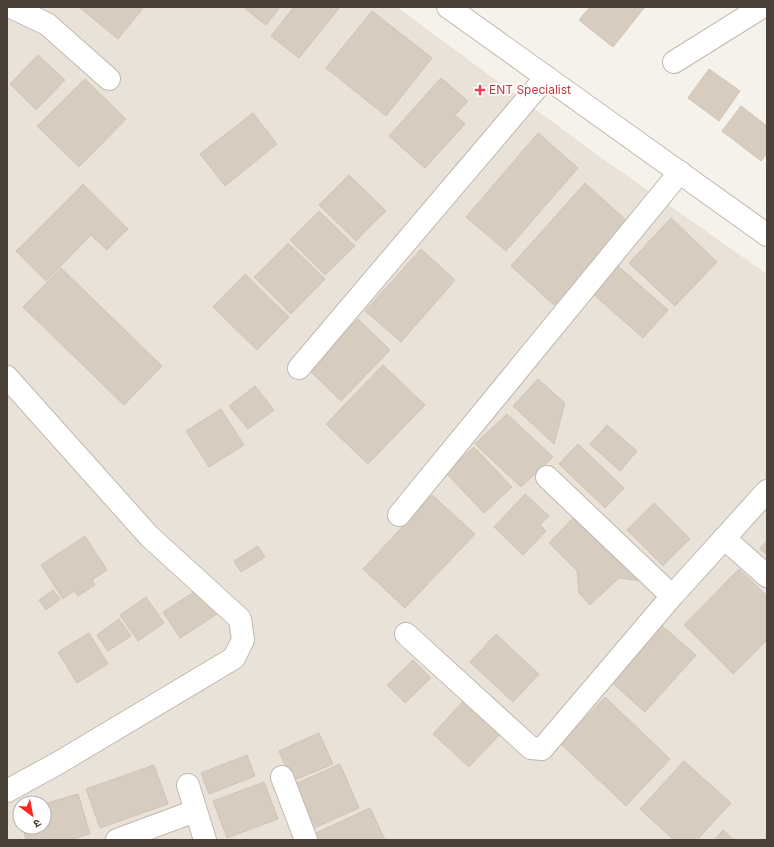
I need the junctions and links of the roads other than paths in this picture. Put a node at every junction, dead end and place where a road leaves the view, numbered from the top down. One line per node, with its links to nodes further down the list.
1 (11, 7): 6 (street)
2 (448, 7): 5 (street)
3 (762, 7): 4 (street)
4 (674, 62)
5 (546, 77): 7 (street); 9 (street)
6 (109, 79)
7 (680, 172): 8 (street); 13 (street)
8 (767, 235)
9 (299, 368)
10 (7, 377): 20 (street)
11 (547, 477): 16 (street)
12 (767, 491): 14 (street)
13 (399, 516)
14 (724, 538): 15 (street); 16 (street)
15 (767, 576)
16 (672, 596): 17 (street)
17 (406, 634)
18 (282, 777): 24 (street)
19 (188, 785): 21 (street)
20 (7, 791)
21 (195, 811): 22 (street); 23 (street)
22 (117, 840)
23 (205, 840)
24 (306, 840)

